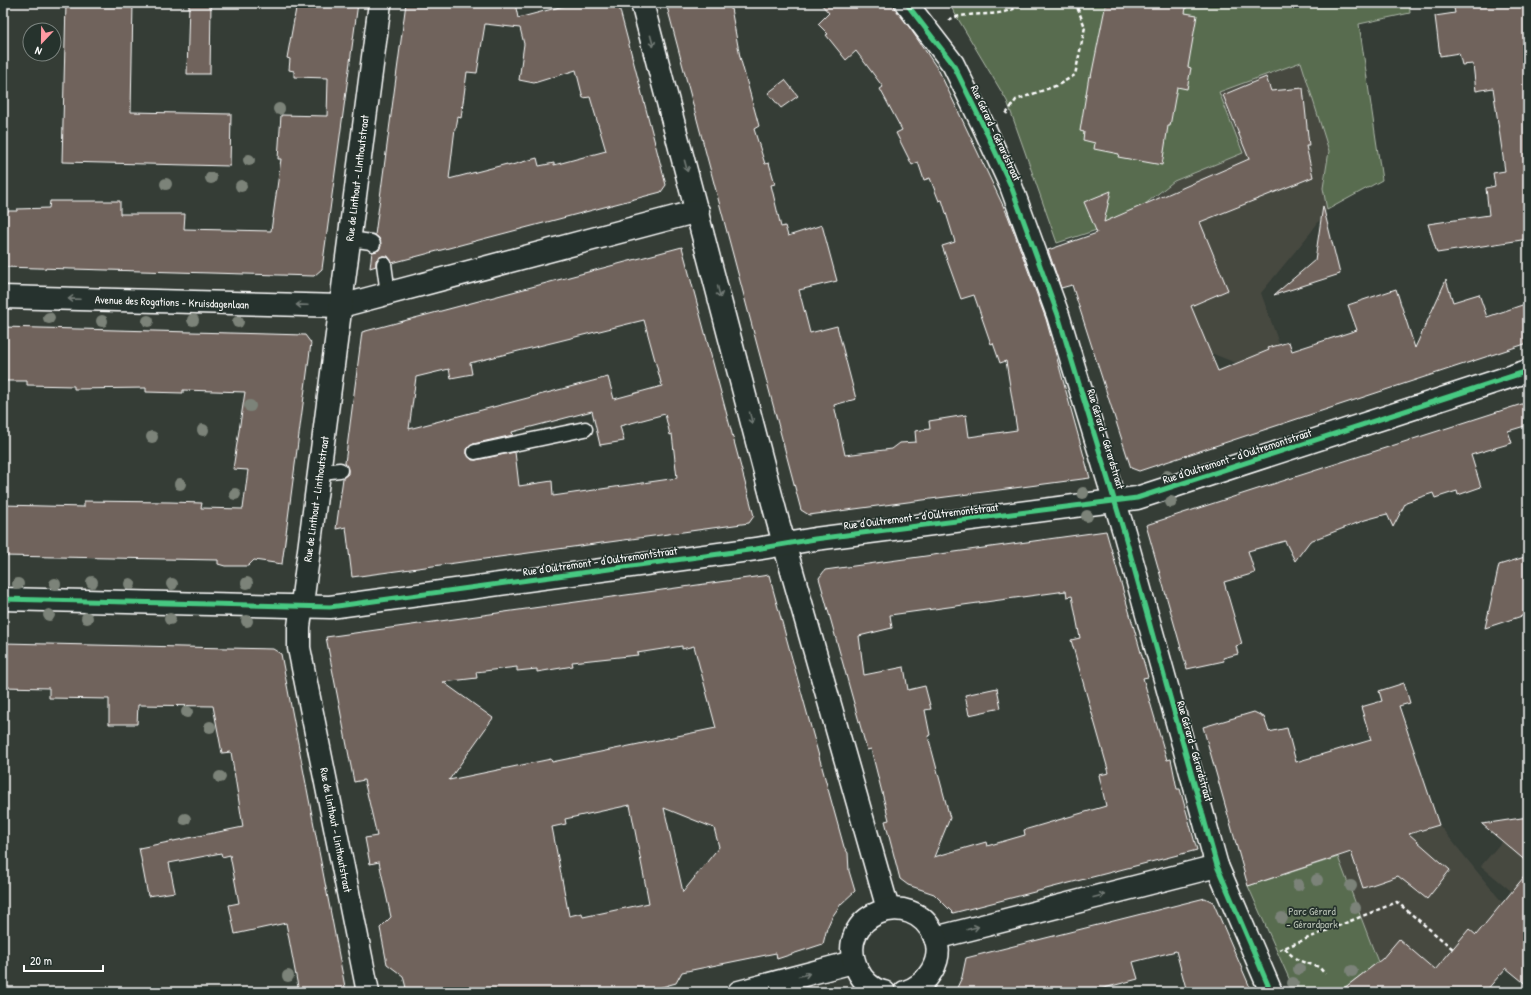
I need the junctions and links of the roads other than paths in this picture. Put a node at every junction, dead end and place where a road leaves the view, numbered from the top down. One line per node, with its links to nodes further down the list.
1 (380, 3): 5 (street, Rue de Linthout - Linthoutstraat)
2 (642, 3): 4 (street, one-way to 4)
3 (906, 3): 14 (street, Rue Gérard - Gérardstraat)
4 (698, 211): 8 (street, Avenue des Rogations - Kruisdagenlaan); 15 (street, one-way to 15)
5 (350, 239): 6 (lane); 10 (street, Rue de Linthout - Linthoutstraat)
6 (373, 244)
7 (384, 264): 8 (lane)
8 (388, 294): 10 (street, Avenue des Rogations - Kruisdagenlaan)
9 (3, 297): 10 (street, Avenue des Rogations - Kruisdagenlaan, one-way to 9)
10 (341, 306): 17 (street, Rue de Linthout - Linthoutstraat)
11 (1528, 371): 14 (street, Rue d'Oultremont - d'Oultremontstraat)
12 (585, 429): 13 (lane)
13 (475, 452)
14 (1114, 502): 15 (street, Rue d'Oultremont - d'Oultremontstraat); 18 (street, Rue Gérard - Gérardstraat)
15 (785, 544): 17 (street, Rue d'Oultremont - d'Oultremontstraat); 19 (street)
16 (3, 599): 17 (street, Rue d'Oultremont - d'Oultremontstraat)
17 (301, 606): 22 (street, Rue de Linthout - Linthoutstraat)
18 (1217, 866): 20 (street, one-way to 18); 26 (street, Rue Gérard - Gérardstraat)
19 (888, 909): 20 (street); 21 (street)
20 (935, 938): 25 (street)
21 (853, 962): 23 (street, one-way to 21); 24 (street)
22 (368, 992)
23 (739, 992)
24 (884, 992)
25 (906, 992)
26 (1271, 992)

